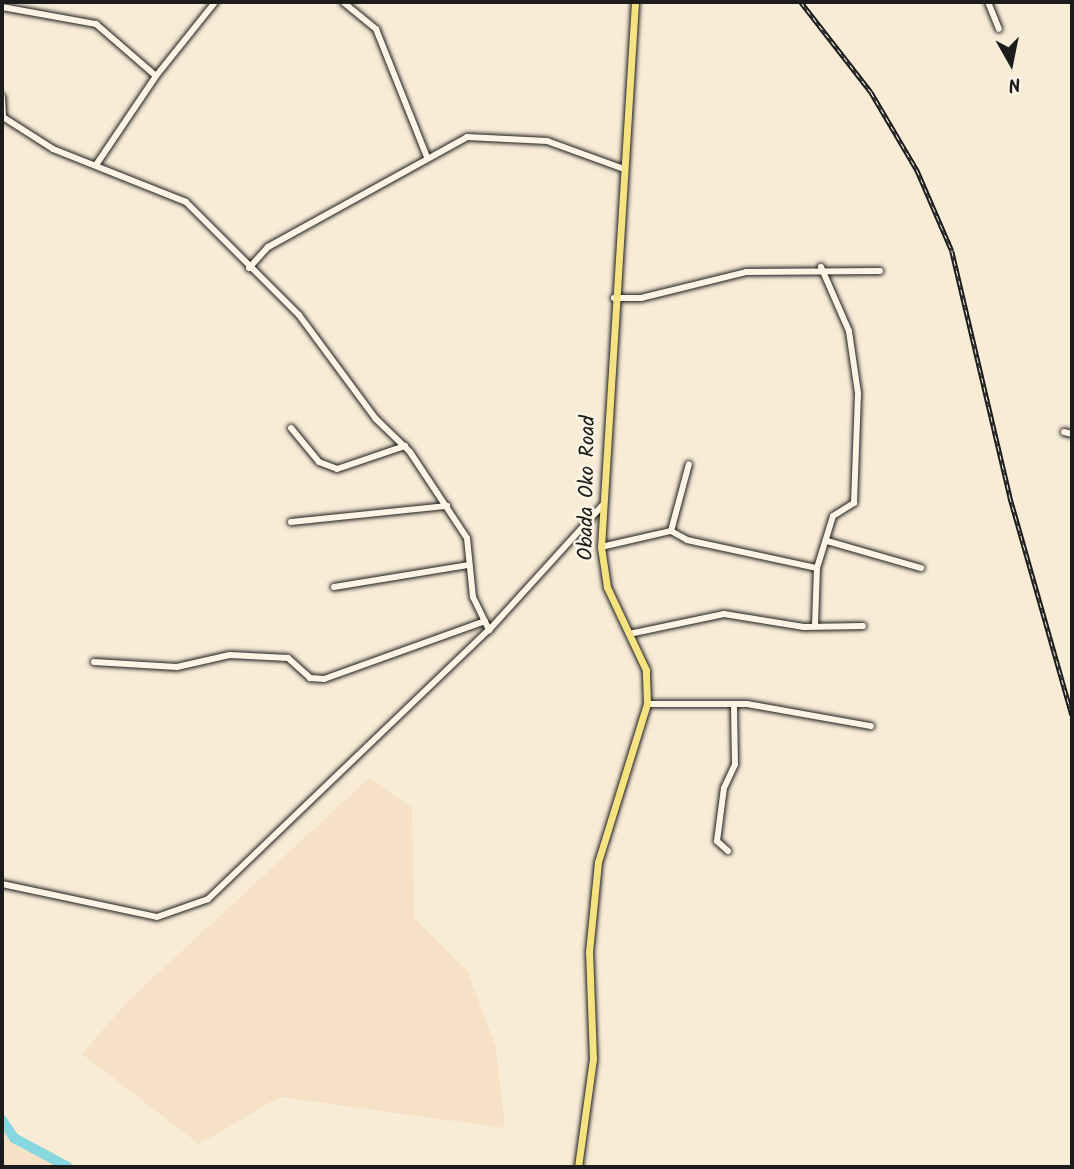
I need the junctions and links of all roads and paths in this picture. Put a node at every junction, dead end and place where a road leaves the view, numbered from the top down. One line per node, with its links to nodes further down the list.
1 (215, 2): 7 (street)
2 (343, 2): 9 (street)
3 (635, 2): 11 (main road, Obada Oko Road)
4 (988, 2): 6 (street)
5 (2, 7): 7 (street)
6 (999, 29)
7 (156, 76): 10 (street)
8 (2, 97): 10 (street)
9 (427, 157): 11 (street); 12 (street)
10 (96, 165): 13 (street)
11 (624, 169): 17 (main road, Obada Oko Road)
12 (256, 256): 13 (street); 15 (street)
13 (240, 260): 15 (street)
14 (821, 267): 16 (street); 17 (street); 27 (street)
15 (249, 268): 21 (street)
16 (880, 271)
17 (614, 298): 24 (main road, Obada Oko Road)
18 (291, 428): 21 (street)
19 (1064, 432): 20 (street)
20 (1072, 434)
21 (405, 446): 23 (street)
22 (689, 464): 26 (street)
23 (447, 506): 25 (street); 29 (street)
24 (601, 506): 28 (main road, Obada Oko Road); 36 (street)
25 (291, 522)
26 (671, 531): 28 (street); 30 (street)
27 (827, 541): 30 (street); 31 (street)
28 (601, 547): 37 (main road, Obada Oko Road)
29 (469, 565): 32 (street); 33 (street)
30 (817, 568): 34 (street)
31 (922, 568)
32 (334, 587)
33 (485, 621): 36 (street); 38 (street)
34 (815, 625): 35 (street); 37 (street)
35 (863, 626)
36 (489, 629): 43 (street)
37 (629, 634): 39 (main road, Obada Oko Road)
38 (94, 662)
39 (648, 704): 40 (street); 44 (main road, Obada Oko Road)
40 (734, 704): 41 (street); 42 (street)
41 (870, 726)
42 (728, 851)
43 (2, 884)
44 (578, 1167)

